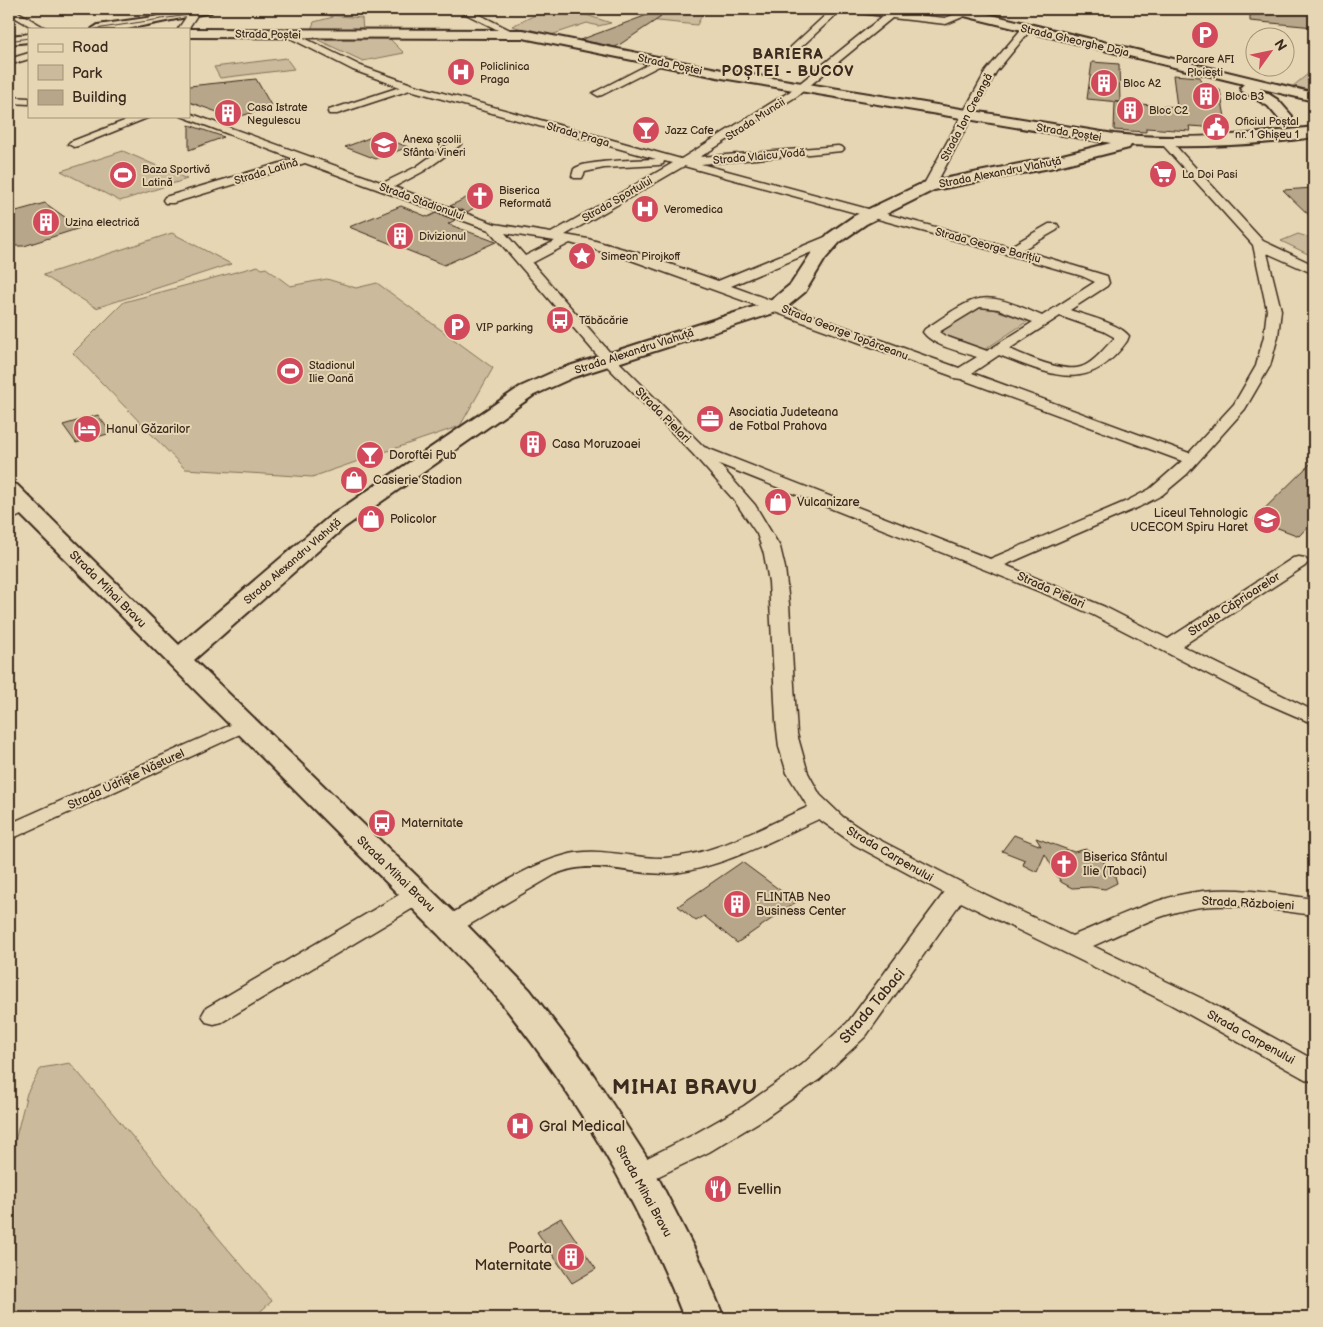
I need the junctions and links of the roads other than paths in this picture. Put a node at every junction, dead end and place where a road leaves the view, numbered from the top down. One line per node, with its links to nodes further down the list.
1 (461, 9): 16 (street)
2 (837, 9): 20 (street)
3 (852, 9): 8 (street)
4 (876, 9): 8 (street)
5 (953, 9): 9 (main road, Strada Gheorghe Doja)
6 (9, 10): 11 (street)
7 (200, 11): 12 (main road); 13 (street)
8 (893, 12): 9 (street); 27 (street, Strada Muncii)
9 (967, 13): 14 (main road, Strada Gheorghe Doja)
10 (1028, 14): 14 (main road)
11 (40, 28)
12 (105, 28)
13 (184, 28)
14 (1026, 28): 25 (main road, Strada Gheorghe Doja); 35 (street, Strada Ion Creangă)
15 (190, 33): 17 (main road, Strada Poștei)
16 (511, 33): 17 (main road, Strada Poștei); 22 (main road, Strada Poștei)
17 (291, 34): 26 (street, Strada Praga)
18 (28, 38): 19 (main road)
19 (9, 40)
20 (794, 48)
21 (28, 56): 23 (street)
22 (659, 62): 27 (main road, Strada Poștei); 28 (street)
23 (9, 64): 24 (street)
24 (23, 68)
25 (1197, 69): 29 (main road, Strada Gheorghe Doja); 34 (main road, Strada Gheorghe Doja)
26 (410, 87): 33 (street); 47 (street, Strada Praga)
27 (802, 88): 35 (main road, Strada Poștei); 47 (street, Strada Muncii)
28 (598, 93)
29 (1314, 97)
30 (9, 100): 31 (street)
31 (28, 101)
32 (1314, 103): 34 (main road)
33 (333, 112)
34 (1283, 113): 38 (main road); 40 (main road, Strada Poștei)
35 (966, 115): 41 (main road, Strada Poștei); 49 (street, Strada Ion Creangă)
36 (190, 117): 46 (street, Strada Stadionului)
37 (142, 118): 43 (street)
38 (1314, 126)
39 (1314, 132): 40 (main road, Strada Poștei)
40 (1238, 138): 42 (main road, Strada Poștei)
41 (1132, 141): 42 (main road, Strada Poștei); 49 (main road, Strada Alexandru Vlahuță)
42 (1166, 142): 58 (street)
43 (74, 144)
44 (455, 144): 50 (street)
45 (838, 149): 47 (street, Strada Vlaicu Vodă)
46 (306, 159): 50 (street, Strada Stadionului); 51 (street, Strada Latină)
47 (681, 162): 48 (street, Strada Vlaicu Vodă); 52 (street, Strada Praga); 55 (street, Strada Sportului)
48 (578, 176)
49 (929, 186): 52 (main road, Strada Alexandru Vlahuță)
50 (385, 187): 53 (street, Strada Stadionului)
51 (168, 200)
52 (873, 214): 56 (main road, Strada Alexandru Vlahuță); 59 (street, Strada George Barițiu)
53 (493, 227): 55 (street, Strada George Topârceanu); 60 (street, Strada Stadionului)
54 (1053, 227): 59 (street)
55 (554, 236): 57 (street, Strada George Topârceanu)
56 (834, 238): 62 (street); 63 (main road, Strada Alexandru Vlahuță)
57 (569, 239): 60 (street); 62 (street, Strada George Topârceanu)
58 (1259, 244): 61 (street); 70 (street)
59 (1011, 251): 64 (street, Strada George Barițiu)
60 (524, 262): 67 (street, Strada Stadionului)
61 (1314, 270)
62 (719, 286): 63 (street, Strada George Topârceanu)
63 (776, 306): 67 (main road, Strada Alexandru Vlahuță); 68 (street, Strada George Topârceanu)
64 (1059, 311): 65 (street); 66 (street)
65 (1044, 321): 66 (street); 66 (street)
66 (993, 353): 68 (street)
67 (608, 359): 69 (street, Strada Pielari); 77 (main road, Strada Alexandru Vlahuță)
68 (959, 375): 70 (street, Strada George Topârceanu)
69 (698, 450): 71 (street, Strada Pielari); 72 (street, Strada Carpenului)
70 (1192, 459): 75 (street)
71 (780, 483): 72 (street); 75 (street, Strada Pielari)
72 (741, 500): 80 (street, Strada Carpenului)
73 (14, 504): 77 (main road, Strada Mihai Bravu)
74 (1299, 562): 76 (street, Strada Căprioarelor)
75 (992, 565): 76 (street, Strada Pielari)
76 (1169, 646): 78 (street, Strada Pielari)
77 (178, 660): 79 (main road, Strada Mihai Bravu)
78 (1314, 718)
79 (244, 725): 81 (street, Strada Udriște Năsturel); 83 (main road, Strada Mihai Bravu)
80 (821, 809): 82 (street, Strada Carpenului); 85 (street)
81 (9, 833)
82 (957, 892): 86 (street, Strada Carpenului); 89 (street, Strada Tabaci)
83 (417, 895): 85 (main road, Strada Mihai Bravu); 87 (street)
84 (1314, 907): 86 (street, Strada Războieni)
85 (449, 926): 89 (main road, Strada Mihai Bravu)
86 (1071, 946): 88 (street, Strada Carpenului)
87 (214, 1015)
88 (1314, 1072)
89 (638, 1175): 90 (main road, Strada Mihai Bravu)
90 (704, 1318)

